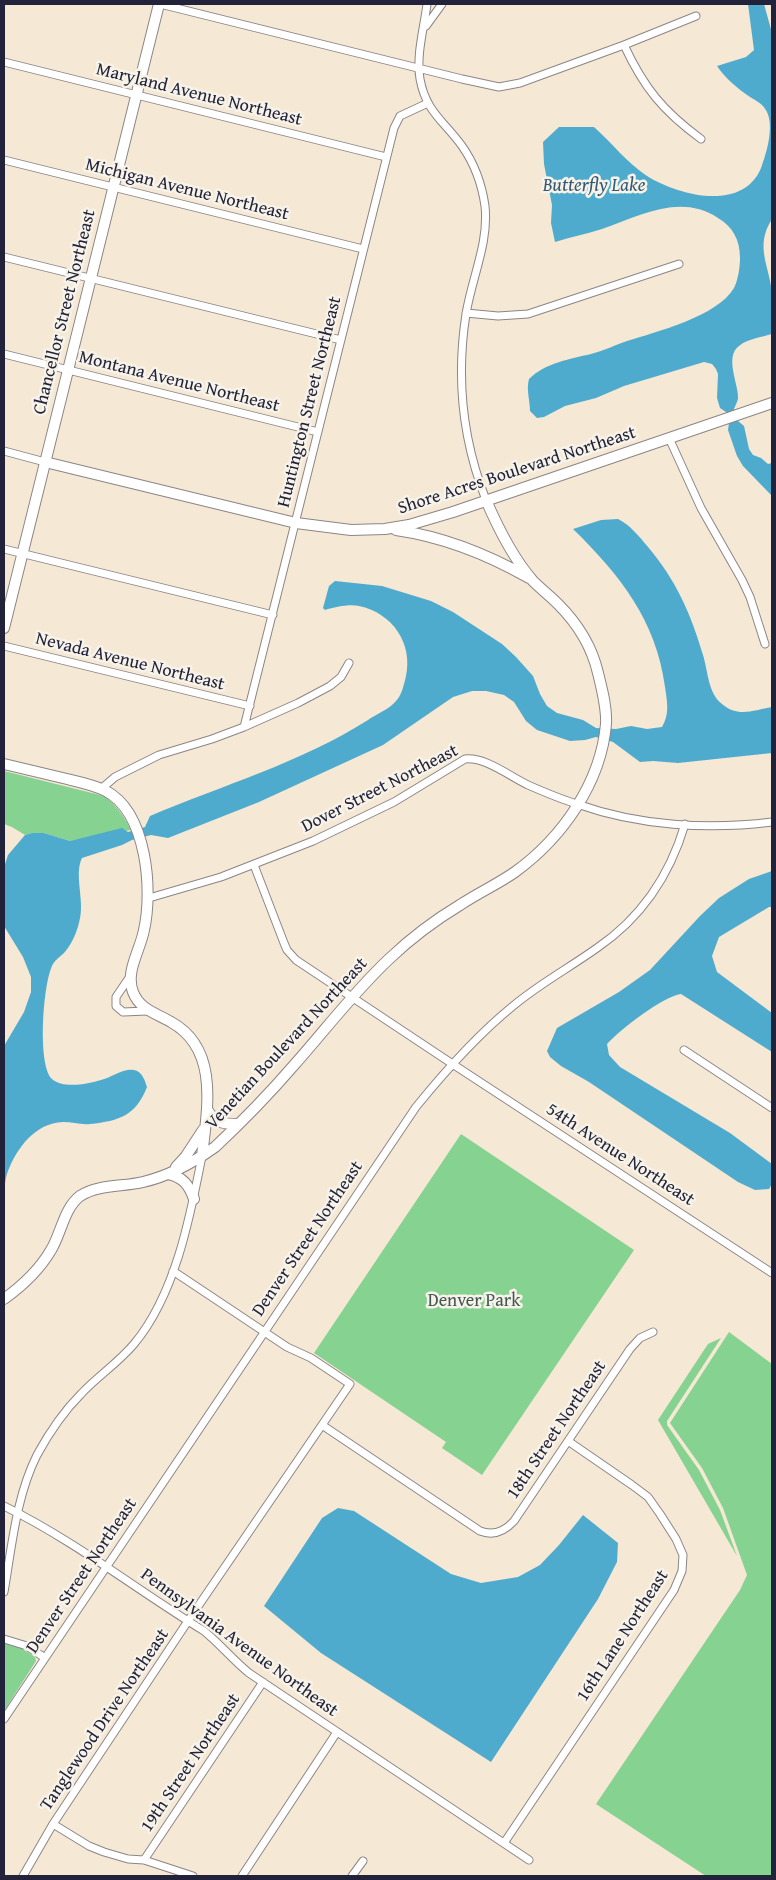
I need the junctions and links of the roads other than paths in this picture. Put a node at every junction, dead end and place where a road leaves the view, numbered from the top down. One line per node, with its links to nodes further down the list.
1 (159, 4): 8 (street); 9 (street, Chancellor Street Northeast)
2 (427, 4): 5 (street, Venetian Boulevard Northeast)
3 (442, 4): 5 (street)
4 (696, 16): 6 (street)
5 (424, 29): 8 (street, Venetian Boulevard Northeast)
6 (624, 45): 8 (street); 11 (street)
7 (4, 62): 9 (street, Maryland Avenue Northeast)
8 (419, 68): 10 (street, Venetian Boulevard Northeast)
9 (136, 95): 12 (street, Maryland Avenue Northeast); 14 (street, Chancellor Street Northeast)
10 (428, 103): 12 (street, Huntington Street Northeast); 19 (street, Venetian Boulevard Northeast)
11 (701, 139)
12 (386, 157): 15 (street, Huntington Street Northeast)
13 (4, 160): 14 (street, Michigan Avenue Northeast)
14 (113, 187): 15 (street, Michigan Avenue Northeast); 18 (street, Chancellor Street Northeast)
15 (363, 249): 20 (street, Huntington Street Northeast)
16 (4, 257): 18 (street)
17 (679, 264): 19 (street)
18 (90, 279): 20 (street); 22 (street, Chancellor Street Northeast)
19 (466, 313): 28 (street, Venetian Boulevard Northeast)
20 (341, 340): 24 (street, Huntington Street Northeast)
21 (4, 354): 22 (street, Montana Avenue Northeast)
22 (68, 370): 24 (street, Montana Avenue Northeast); 27 (street, Chancellor Street Northeast)
23 (772, 402): 25 (street, Shore Acres Boulevard Northeast)
24 (318, 432): 29 (street, Huntington Street Northeast)
25 (669, 438): 28 (street, Shore Acres Boulevard Northeast); 36 (street)
26 (4, 451): 27 (street, Shore Acres Boulevard Northeast)
27 (45, 462): 29 (street, Shore Acres Boulevard Northeast); 32 (street, Chancellor Street Northeast)
28 (486, 500): 30 (street, Shore Acres Boulevard Northeast); 33 (street, Venetian Boulevard Northeast)
29 (296, 523): 30 (street, Shore Acres Boulevard Northeast); 34 (street, Huntington Street Northeast)
30 (385, 529): 33 (street, Venetian Boulevard Northeast)
31 (4, 549): 32 (street)
32 (22, 554): 34 (street); 35 (street, Chancellor Street Northeast)
33 (532, 580): 43 (street, Venetian Boulevard Northeast)
34 (273, 615): 39 (street, Huntington Street Northeast)
35 (4, 628)
36 (765, 644)
37 (4, 646): 39 (street, Nevada Avenue Northeast)
38 (349, 663): 40 (street)
39 (250, 706): 40 (street, Huntington Street Northeast)
40 (244, 727): 42 (street)
41 (5, 764): 42 (street)
42 (101, 789): 47 (street)
43 (578, 805): 45 (street, Dover Street Northeast); 46 (street, Dover Street Northeast); 49 (street, Venetian Boulevard Northeast)
44 (772, 822): 45 (street, Dover Street Northeast)
45 (685, 824): 52 (street, Denver Street Northeast)
46 (254, 865): 47 (street, Dover Street Northeast); 49 (street, 54th Avenue Northeast)
47 (149, 898): 48 (street)
48 (131, 974): 50 (street); 50 (street)
49 (352, 997): 52 (street, 54th Avenue Northeast); 55 (street, Venetian Boulevard Northeast)
50 (147, 1011): 54 (street)
51 (684, 1050): 53 (street)
52 (452, 1063): 60 (street, 54th Avenue Northeast); 63 (street, Denver Street Northeast)
53 (772, 1108)
54 (207, 1109): 55 (street); 56 (street)
55 (238, 1124): 57 (street, Venetian Boulevard Northeast)
56 (205, 1125): 57 (street); 58 (street)
57 (202, 1156): 58 (street, Venetian Boulevard Northeast); 59 (street)
58 (168, 1174): 59 (street); 62 (street, Venetian Boulevard Northeast)
59 (194, 1199): 61 (street)
60 (771, 1270)
61 (173, 1271): 63 (street); 68 (street)
62 (4, 1299)
63 (264, 1332): 65 (street, Tanglewood Drive Northeast); 69 (street, Denver Street Northeast)
64 (653, 1332): 66 (street, 18th Street Northeast)
65 (322, 1425): 66 (street, 18th Street Northeast); 71 (street, Tanglewood Drive Northeast)
66 (568, 1441): 78 (street, 16th Lane Northeast)
67 (4, 1506): 68 (street, Pennsylvania Avenue Northeast)
68 (18, 1513): 69 (street, Pennsylvania Avenue Northeast); 70 (street)
69 (106, 1566): 71 (street, Pennsylvania Avenue Northeast); 73 (street, Denver Street Northeast)
70 (4, 1592)
71 (188, 1621): 74 (street, Pennsylvania Avenue Northeast); 77 (street, Tanglewood Drive Northeast)
72 (4, 1639): 73 (street)
73 (45, 1658): 75 (street, Denver Street Northeast)
74 (263, 1682): 76 (street, Pennsylvania Avenue Northeast); 79 (street, 19th Street Northeast)
75 (4, 1719)
76 (337, 1732): 78 (street, Pennsylvania Avenue Northeast); 84 (street)
77 (53, 1824): 79 (street); 82 (street, Tanglewood Drive Northeast)
78 (504, 1843): 80 (street, Pennsylvania Avenue Northeast)
79 (144, 1860): 83 (street)
80 (529, 1860)
81 (363, 1861): 85 (street)
82 (23, 1876)
83 (193, 1876)
84 (242, 1876)
85 (352, 1876)

